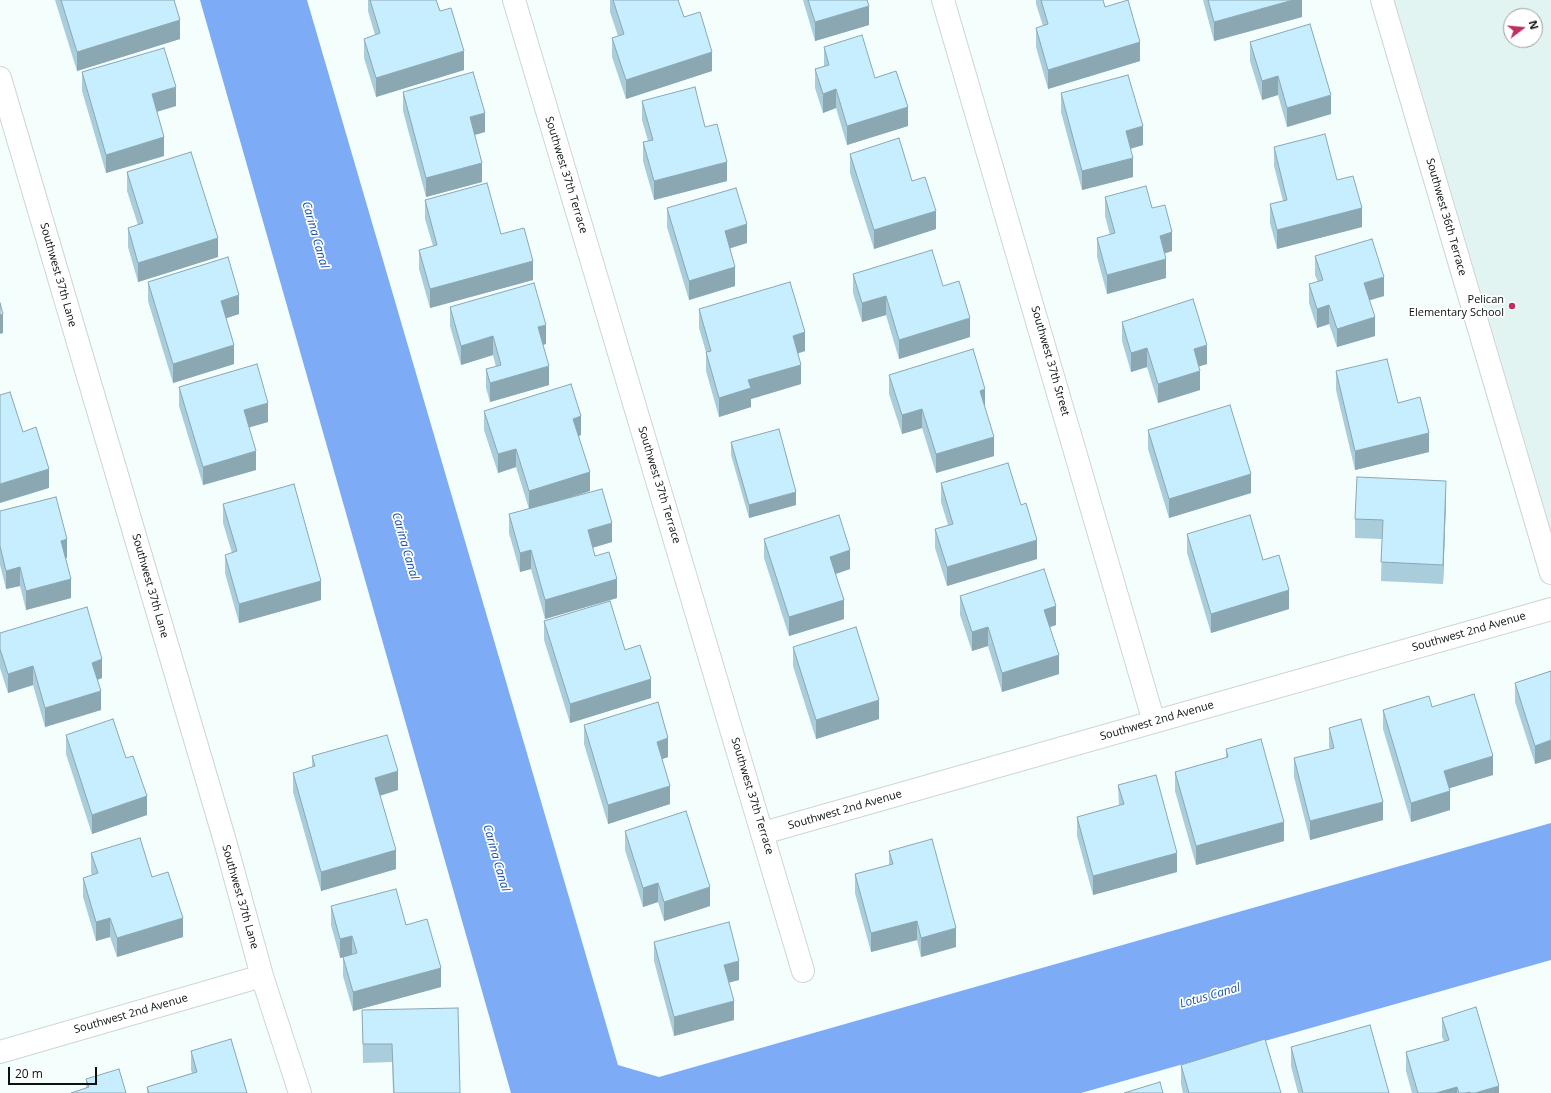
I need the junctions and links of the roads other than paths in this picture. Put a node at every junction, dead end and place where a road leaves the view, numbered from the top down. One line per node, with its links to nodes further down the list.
1 (514, 0): 8 (street, Southwest 37th Terrace)
2 (943, 0): 7 (street, Southwest 37th Street)
3 (1382, 0): 5 (street, Southwest 36th Terrace)
4 (0, 78): 10 (street, Southwest 37th Lane)
5 (1551, 573)
6 (1551, 609): 7 (street, Southwest 2nd Avenue)
7 (1154, 722): 8 (street, Southwest 2nd Avenue)
8 (763, 833): 9 (street, Southwest 37th Terrace)
9 (803, 971)
10 (262, 976): 11 (street, Southwest 2nd Avenue); 12 (street, Southwest 37th Lane)
11 (0, 1052)
12 (300, 1093)

